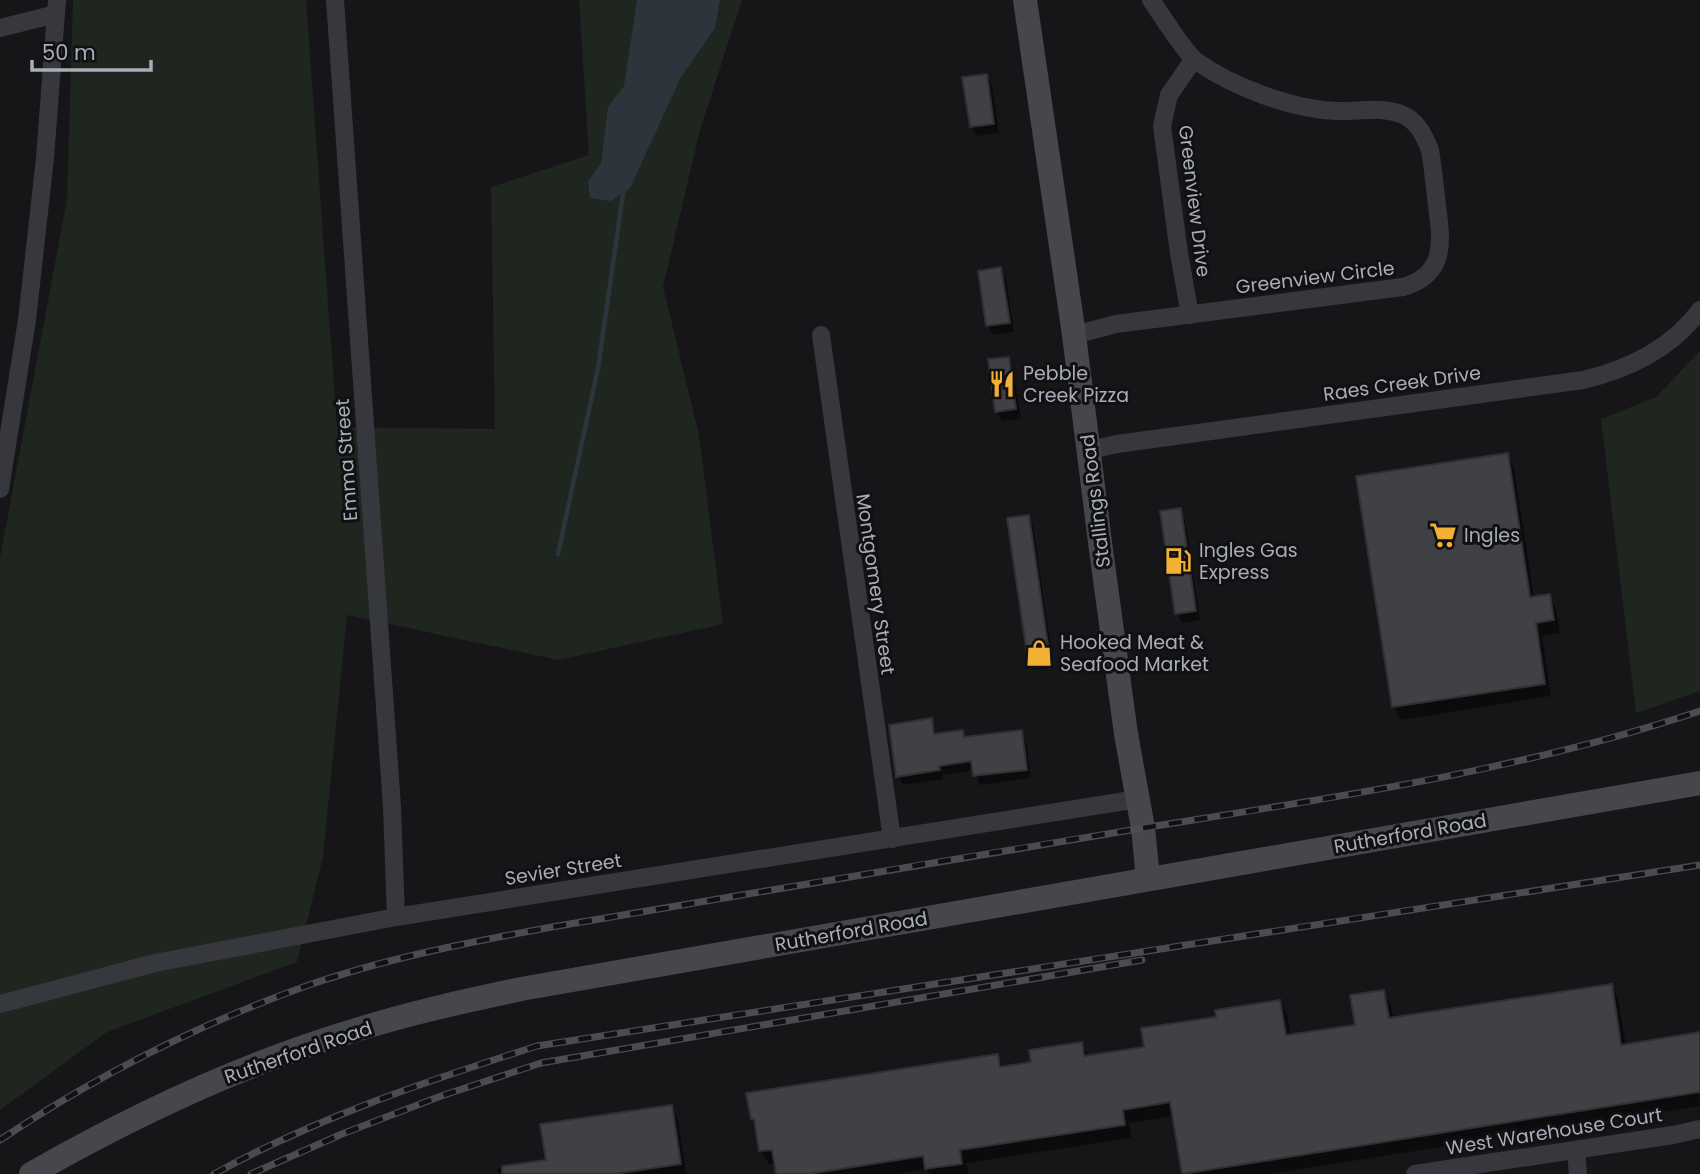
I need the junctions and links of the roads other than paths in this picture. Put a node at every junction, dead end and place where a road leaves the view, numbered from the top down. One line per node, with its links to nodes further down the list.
1 (335, 0): 17 (street, Emma Street)
2 (1025, 0): 10 (street, Stallings Road)
3 (1151, 0): 6 (street, Greenview Circle)
4 (57, 7): 5 (street); 12 (street)
5 (0, 28)
6 (1194, 59): 8 (street, Greenview Drive); 8 (street, Greenview Circle)
7 (1700, 310): 11 (street, Raes Creek Drive)
8 (1190, 315): 10 (street, Greenview Circle)
9 (821, 335): 15 (street, Montgomery Street)
10 (1074, 335): 11 (street, Stallings Road)
11 (1090, 450): 14 (street, Stallings Road)
12 (0, 489)
13 (1700, 783): 16 (street, Rutherford Road)
14 (1138, 799): 15 (street, Sevier Street); 16 (street, Stallings Road)
15 (892, 839): 17 (street, Sevier Street)
16 (1148, 878): 21 (street, Rutherford Road)
17 (396, 917): 18 (street, Sevier Street)
18 (0, 1004)
19 (1700, 1129): 20 (street, West Warehouse Court)
20 (1577, 1150): 22 (street, West Warehouse Court); 23 (street)
21 (31, 1174)
22 (1415, 1174)
23 (1578, 1174)

